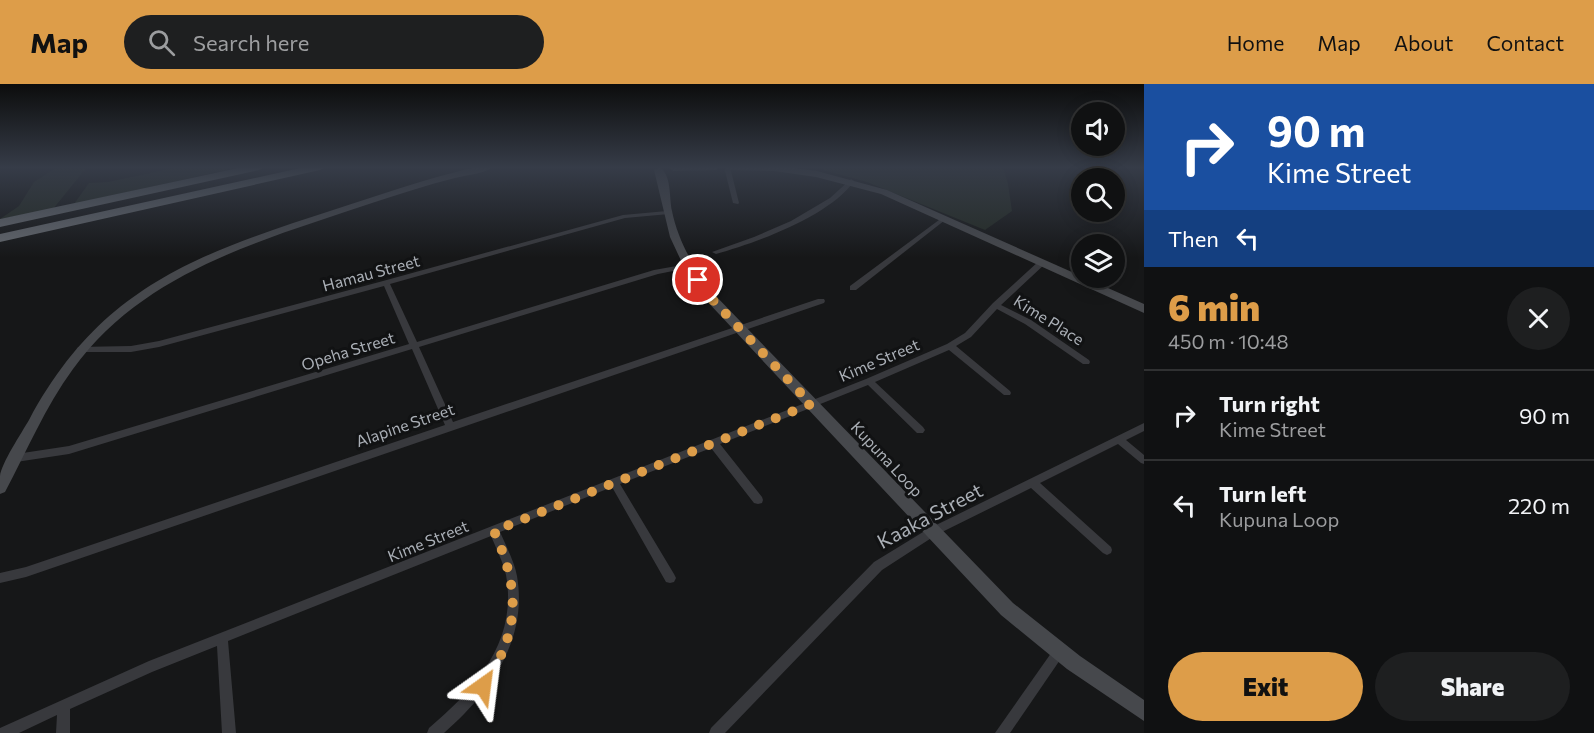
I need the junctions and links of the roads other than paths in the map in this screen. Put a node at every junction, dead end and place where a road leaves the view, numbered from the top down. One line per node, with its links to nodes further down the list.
1 (119, 197): 11 (highway)
2 (184, 197): 12 (highway)
3 (380, 197): 24 (street)
4 (666, 197): 9 (street, Kupuna Loop)
5 (735, 197): 8 (street)
6 (837, 197): 13 (street)
7 (896, 197): 10 (street)
8 (736, 203)
9 (667, 213): 15 (street, Kupuna Loop); 16 (street, Hamau Street)
10 (943, 219): 14 (street); 17 (street)
11 (0, 223)
12 (0, 238)
13 (716, 252)
14 (1042, 263): 19 (street, Kime Street); 20 (street)
15 (688, 266): 21 (street, Kupuna Loop); 23 (street, Opeha Street)
16 (386, 283): 23 (street); 24 (street, Hamau Street)
17 (853, 288)
18 (821, 301): 21 (street, Alapine Street)
19 (996, 305): 22 (street, Kime Street); 25 (street, Kime Place)
20 (1144, 309)
21 (739, 328): 28 (street, Kupuna Loop); 29 (street, Alapine Street)
22 (950, 346): 26 (street, Kime Street); 27 (street)
23 (414, 347): 29 (street); 34 (street, Opeha Street)
24 (81, 349): 34 (street)
25 (1086, 362)
26 (869, 381): 28 (street, Kime Street); 31 (street)
27 (1007, 393)
28 (811, 404): 33 (street, Kime Street); 41 (street, Kupuna Loop)
29 (450, 425): 43 (street, Alapine Street)
30 (1144, 427): 32 (street, Kaaka Street)
31 (920, 430)
32 (1119, 441): 35 (street); 37 (street, Kaaka Street)
33 (713, 443): 36 (street, Kime Street); 39 (street)
34 (16, 458): 38 (street)
35 (1144, 460)
36 (614, 482): 40 (street, Kime Street); 44 (street)
37 (1034, 483): 41 (street, Kaaka Street); 42 (street)
38 (0, 488)
39 (758, 500)
40 (494, 531): 45 (street, Kime Street); 52 (street)
41 (932, 532): 46 (street, Kupuna Loop); 53 (street, Kaaka Street)
42 (1107, 550)
43 (0, 578)
44 (670, 578)
45 (222, 639): 47 (street, Kime Street); 51 (street)
46 (1058, 653): 48 (street, Kupuna Loop); 54 (street)
47 (64, 706): 49 (street, Kime Street); 50 (street)
48 (1144, 711)
49 (4, 733)
50 (63, 733)
51 (228, 733)
52 (434, 733)
53 (716, 733)
54 (1002, 733)

